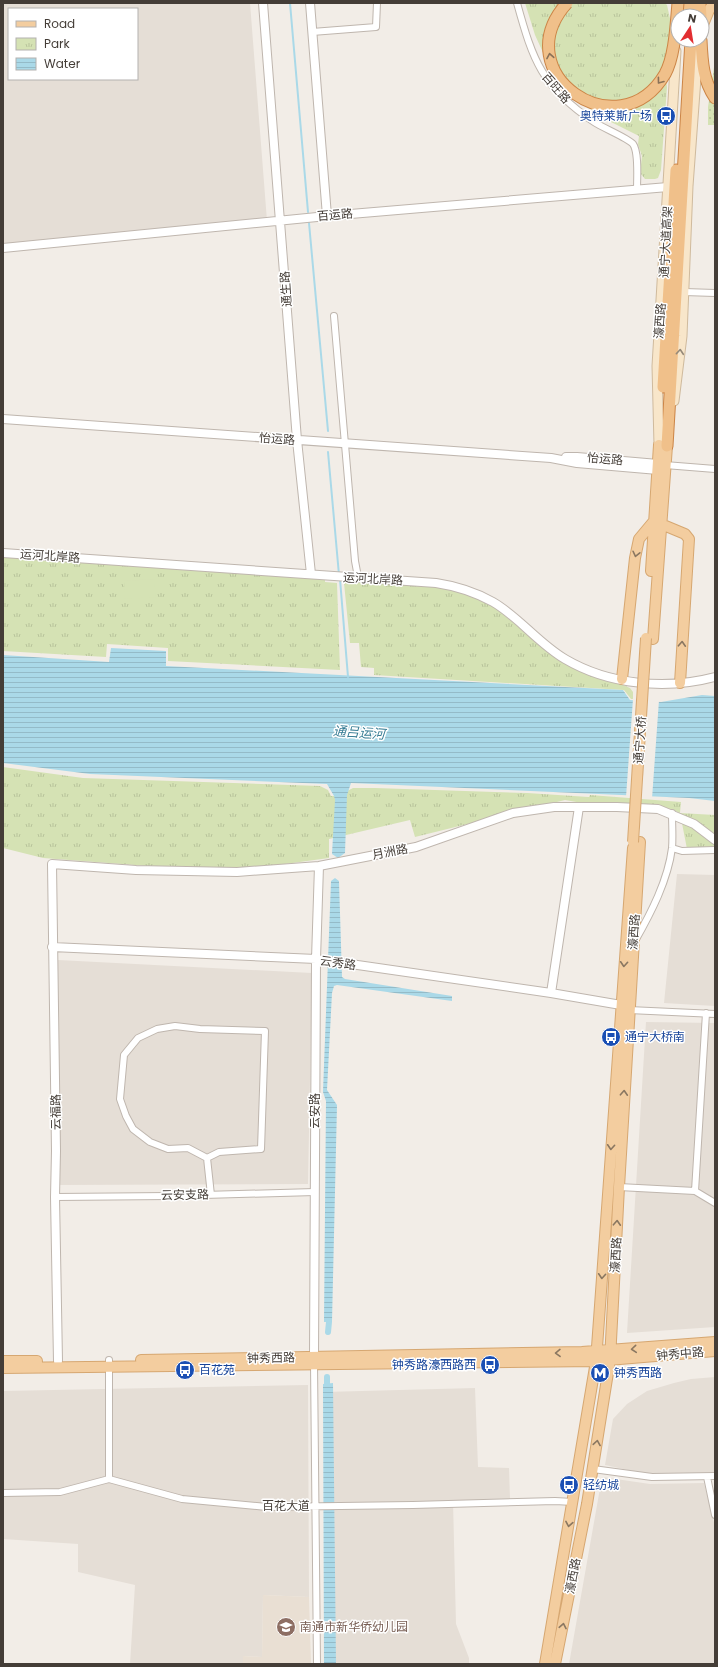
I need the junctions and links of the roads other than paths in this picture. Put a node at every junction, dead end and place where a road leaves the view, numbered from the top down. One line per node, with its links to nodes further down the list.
1 (263, 3): 16 (street, 通生路)
2 (310, 3): 7 (street)
3 (377, 3): 7 (street)
4 (517, 3): 14 (street, 百旺路)
5 (567, 3): 6 (highway, one-way to 5, bridge)
6 (679, 4): 13 (main road, 濠西路)
7 (312, 32): 15 (street)
8 (683, 48): 18 (highway, 通宁大道高架)
9 (690, 48): 18 (highway, 通宁大道高架)
10 (697, 48): 19 (main road, 濠西路)
11 (701, 48): 12 (highway)
12 (715, 98)
13 (668, 187): 14 (street, 百运路); 25 (main road, 濠西路)
14 (637, 189): 15 (street, 百运路)
15 (327, 216): 16 (street, 百运路)
16 (280, 220): 17 (street, 百运路); 23 (street, 通生路)
17 (3, 248)
18 (674, 271): 25 (highway, 通宁大道高架)
19 (684, 292): 20 (street); 25 (main road, 濠西路, one-way to 19)
20 (715, 293)
21 (334, 316): 24 (street)
22 (3, 419): 23 (street, 怡运路)
23 (297, 440): 24 (street, 怡运路); 30 (street, 通生路)
24 (345, 443): 26 (street, 怡运路); 31 (street)
25 (663, 446): 26 (main road, 濠西路)
26 (661, 466): 27 (street); 28 (main road, 濠西路)
27 (715, 469)
28 (658, 523): 32 (main road, 濠西路); 34 (main road, one-way to 34); 35 (main road, one-way to 28)
29 (3, 553): 30 (street, 运河北岸路)
30 (311, 574): 31 (street, 运河北岸路)
31 (355, 577): 34 (street, 运河北岸路)
32 (650, 639): 39 (main road, 通宁大桥)
33 (715, 677): 35 (street, 运河北岸路)
34 (622, 680): 35 (street, 运河北岸路)
35 (680, 683)
36 (579, 807): 37 (street, 月洲路); 43 (street, 月洲路); 47 (street)
37 (672, 814): 38 (street, 月洲路); 40 (street)
38 (715, 840)
39 (637, 842): 44 (main road, 濠西路); 48 (main road, 濠西路, one-way to 48)
40 (672, 848): 41 (street); 44 (street)
41 (715, 850)
42 (52, 864): 43 (street, 月洲路); 45 (street, 云福路)
43 (319, 866): 46 (street, 云安路)
44 (634, 944): 48 (main road, 濠西路)
45 (52, 947): 46 (street, 云秀路); 56 (street, 云福路)
46 (316, 959): 47 (street, 云秀路); 54 (street, 云安路)
47 (551, 993): 48 (street, 云秀路)
48 (625, 1007): 49 (street); 52 (main road, 濠西路, one-way to 48); 61 (main road, 濠西路, one-way to 61)
49 (706, 1013): 50 (street); 53 (street)
50 (715, 1014)
51 (207, 1158): 51 (street); 55 (street)
52 (619, 1187): 53 (street); 60 (main road, 濠西路, one-way to 52)
53 (695, 1191): 57 (street)
54 (315, 1192): 55 (street, 云安支路); 64 (street, 云安路)
55 (211, 1195): 56 (street, 云安支路)
56 (55, 1197): 63 (street, 云福路)
57 (715, 1203)
58 (715, 1342): 60 (main road, 钟秀中路, one-way to 60)
59 (715, 1351): 60 (main road, 钟秀中路)
60 (610, 1355): 61 (main road, 钟秀中路); 67 (main road, 濠西路, one-way to 60)
61 (597, 1356): 64 (main road, 钟秀西路); 72 (main road, 濠西路)
62 (3, 1361): 63 (main road, 钟秀西路)
63 (58, 1361): 65 (main road, 钟秀西路)
64 (314, 1361): 65 (main road, 钟秀西路); 73 (street)
65 (109, 1363): 66 (main road, 钟秀西路); 70 (street)
66 (3, 1368)
67 (593, 1468): 69 (street); 77 (main road, 濠西路, one-way to 67)
68 (715, 1476): 69 (street)
69 (707, 1477): 74 (street)
70 (109, 1479): 71 (street); 73 (street, 百花大道)
71 (3, 1493)
72 (573, 1502): 73 (street, 百花大道); 76 (main road, 濠西路, one-way to 76)
73 (317, 1506): 75 (street)
74 (715, 1515)
75 (317, 1664)
76 (545, 1664)
77 (555, 1664)

